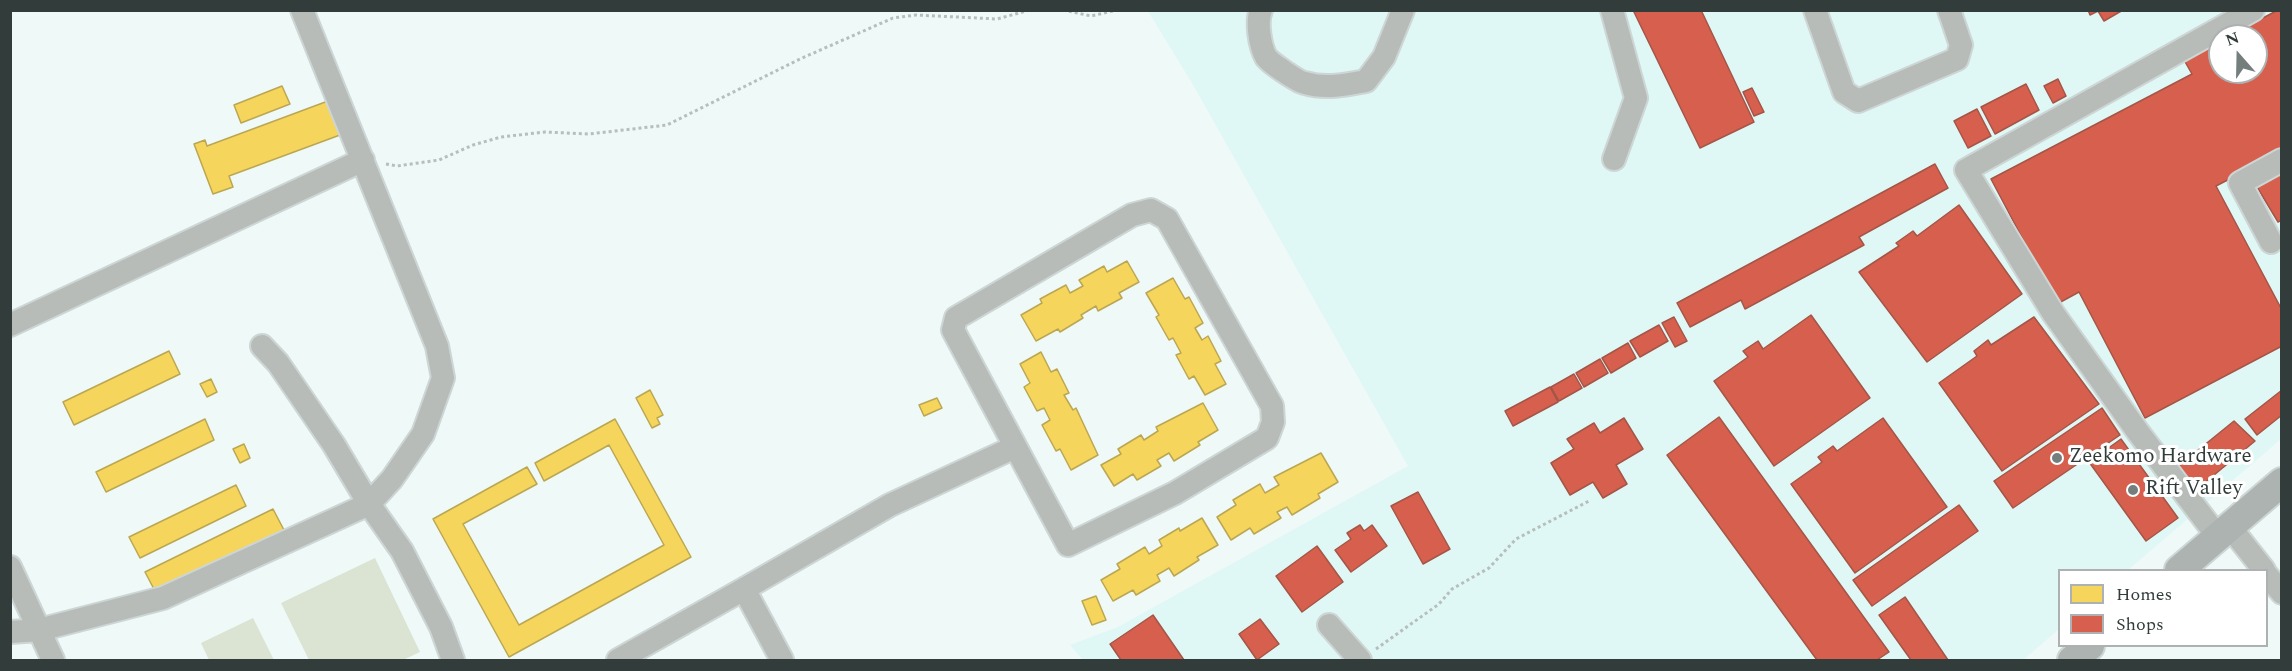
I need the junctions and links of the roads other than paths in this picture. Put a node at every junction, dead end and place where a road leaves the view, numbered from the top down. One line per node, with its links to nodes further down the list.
1 (302, 10): 9 (street)
2 (1261, 10): 3 (street)
3 (1403, 10)
4 (1612, 10): 8 (street)
5 (1815, 10): 6 (street)
6 (1949, 10)
7 (2253, 10): 17 (street)
8 (1614, 159)
9 (363, 160): 12 (street); 16 (street)
10 (2282, 160): 11 (street)
11 (2278, 246)
12 (10, 325)
13 (262, 346): 16 (street)
14 (1015, 447): 14 (street); 22 (street)
15 (2282, 482): 17 (main road)
16 (369, 504): 25 (street); 30 (street)
17 (2224, 532): 19 (main road); 20 (street)
18 (10, 567): 25 (street)
19 (2180, 569)
20 (2262, 569)
21 (2268, 576): 23 (street)
22 (744, 589): 31 (street); 32 (street)
23 (2282, 593)
24 (1329, 625): 28 (street)
25 (39, 630): 26 (street); 29 (street)
26 (10, 632)
27 (2088, 647): 33 (main road)
28 (1365, 657)
29 (53, 660)
30 (453, 660)
31 (618, 660)
32 (782, 660)
33 (2072, 660)

